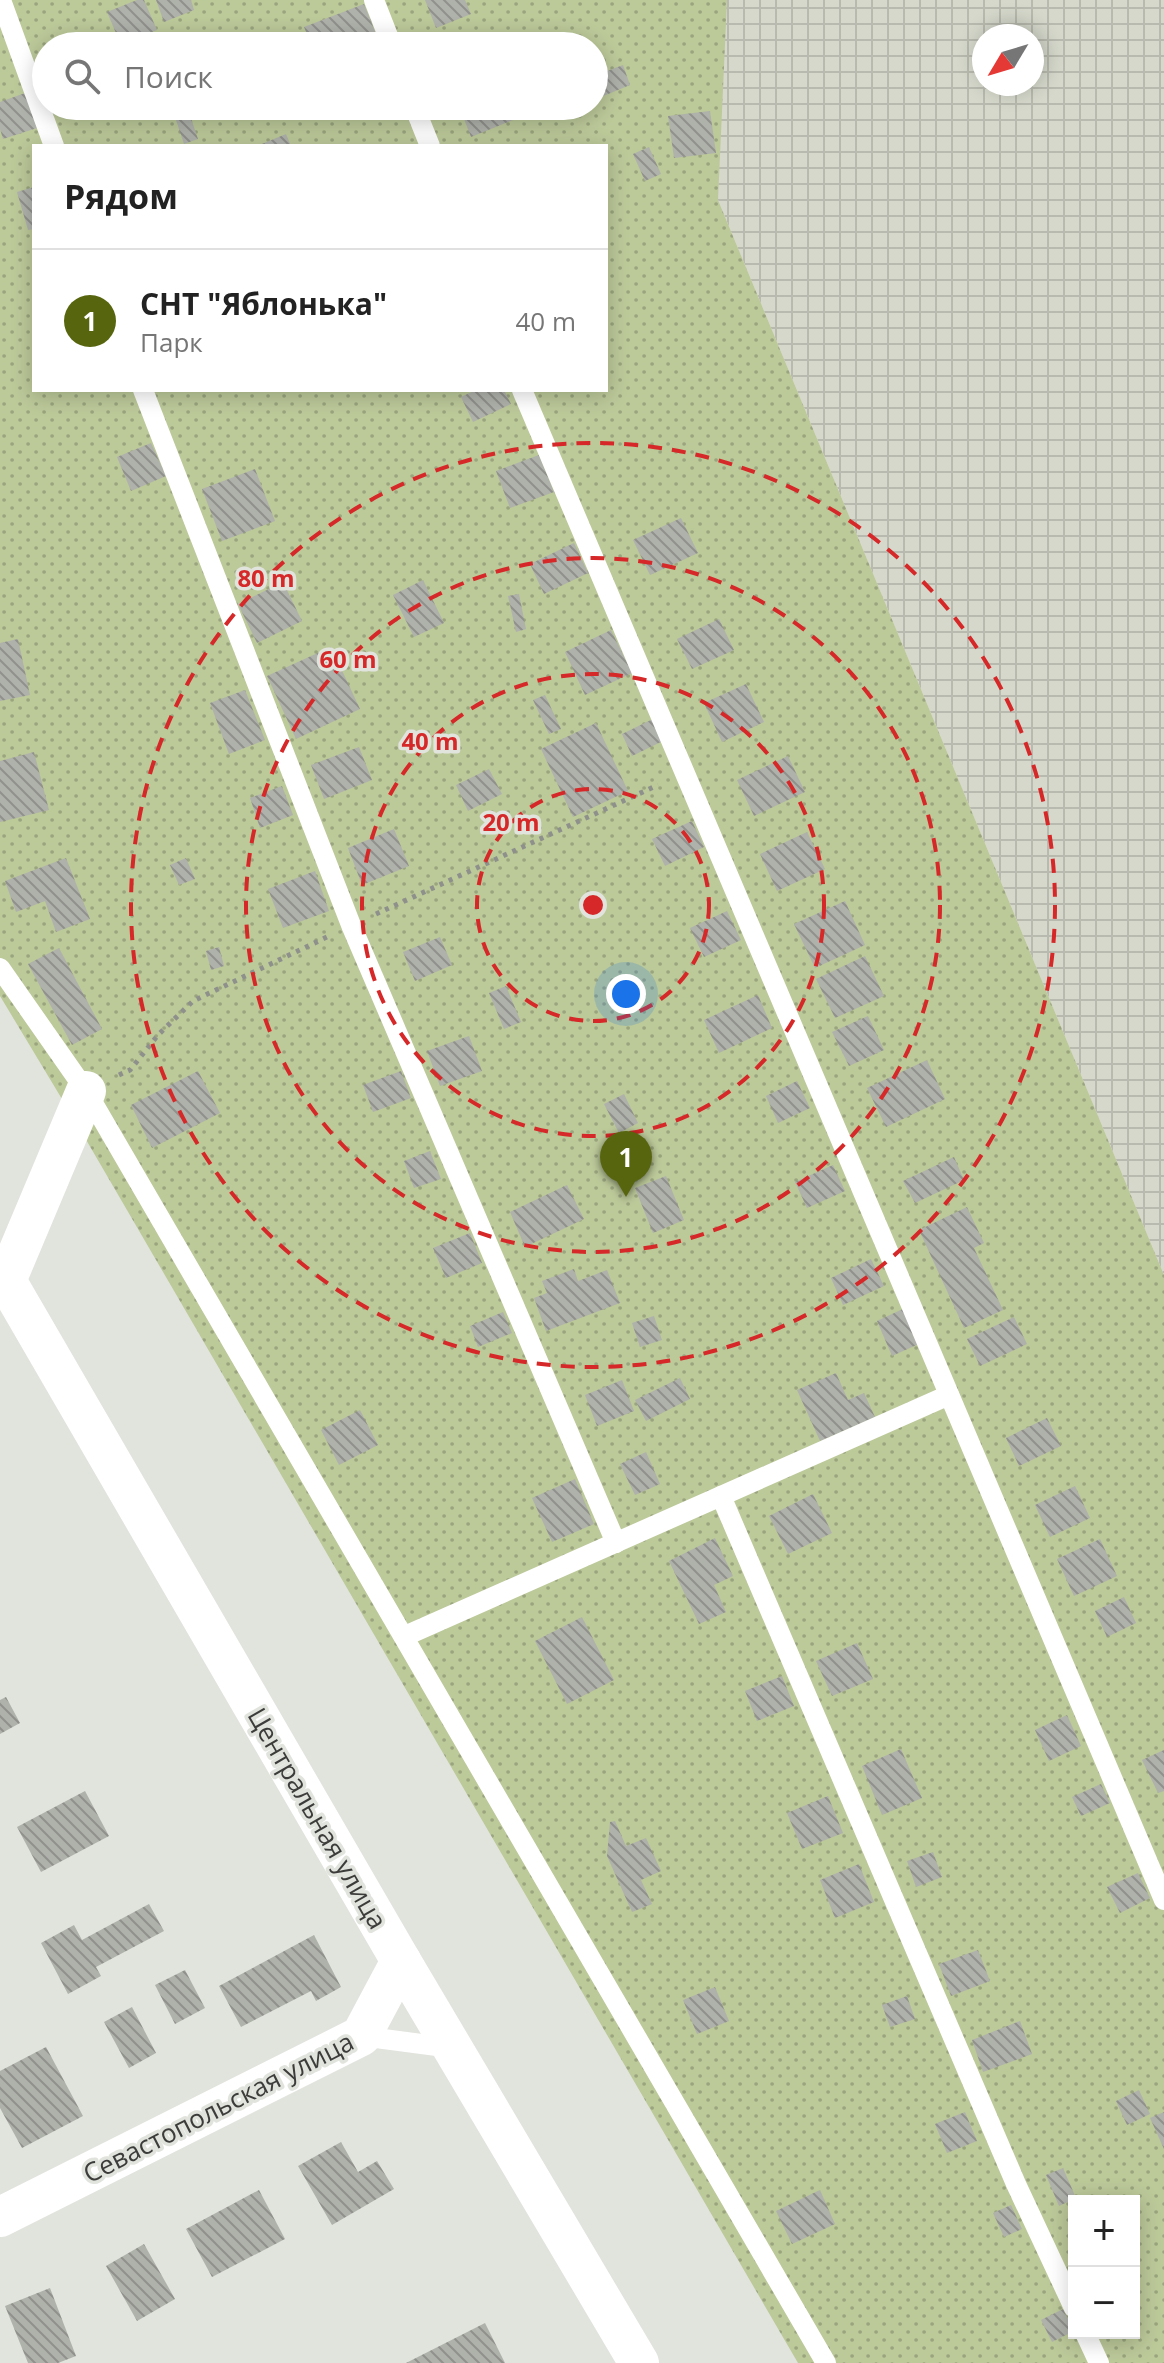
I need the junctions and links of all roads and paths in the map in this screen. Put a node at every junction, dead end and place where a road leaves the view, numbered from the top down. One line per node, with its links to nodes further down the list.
1 (1, 0): 4 (lane)
2 (374, 0): 3 (lane)
3 (387, 32)
4 (32, 85)
5 (45, 120): 7 (lane)
6 (420, 120): 8 (lane)
7 (53, 144)
8 (429, 144)
9 (144, 392): 16 (lane)
10 (523, 392): 14 (lane)
11 (0, 968): 12 (lane)
12 (86, 1091): 13 (street); 17 (lane)
13 (3, 1276): 19 (street, Центральная улица)
14 (949, 1395): 15 (lane); 18 (lane)
15 (721, 1496): 16 (lane); 23 (lane)
16 (616, 1543): 17 (lane)
17 (405, 1636): 26 (lane)
18 (1164, 1900)
19 (401, 1961): 20 (street, Севастопольская улица); 21 (street, Центральная улица)
20 (361, 2036): 21 (lane); 22 (street, Севастопольская улица)
21 (453, 2048): 25 (street, Центральная улица)
22 (0, 2217)
23 (1068, 2295)
24 (1088, 2339): 27 (lane)
25 (639, 2363)
26 (826, 2363)
27 (1099, 2363)

